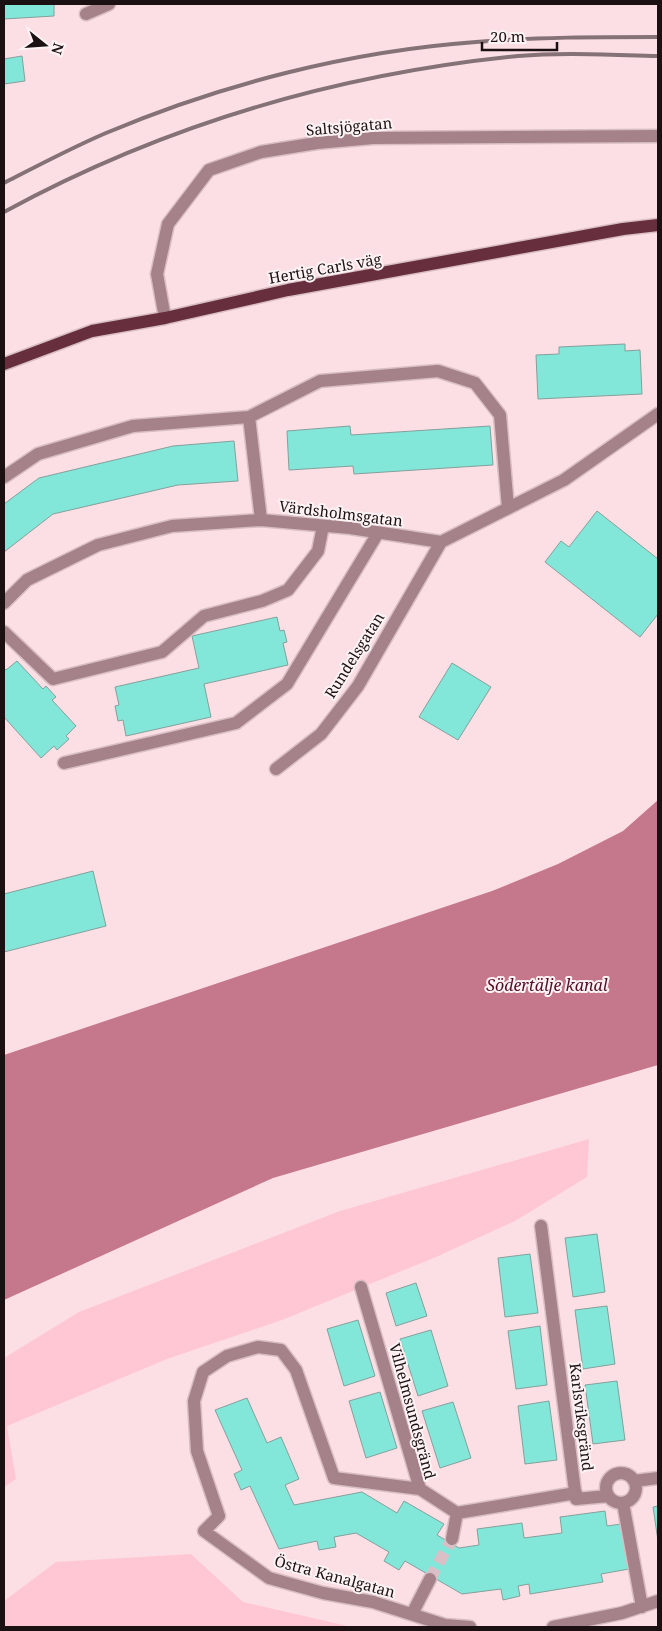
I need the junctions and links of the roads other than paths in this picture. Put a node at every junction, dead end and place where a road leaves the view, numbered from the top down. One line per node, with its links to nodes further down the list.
1 (109, 4): 2 (street)
2 (86, 14)
3 (658, 136): 5 (street, Saltsjögatan)
4 (658, 225): 5 (main road, Hertig Carls väg)
5 (165, 318): 6 (main road, Hertig Carls väg)
6 (4, 364)
7 (658, 414): 10 (street)
8 (248, 417): 9 (street); 10 (street); 11 (street)
9 (4, 477)
10 (508, 508): 14 (street)
11 (261, 520): 12 (street, Värdsholmsgatan); 15 (street, Värdsholmsgatan)
12 (323, 526): 13 (street, Värdsholmsgatan); 16 (street)
13 (378, 533): 14 (street, Värdsholmsgatan); 17 (street)
14 (441, 542): 18 (street, Rundelsgatan)
15 (4, 603)
16 (4, 632)
17 (64, 763)
18 (276, 769)
19 (541, 1226): 24 (street, Karlsviksgränd)
20 (361, 1287): 23 (street, Vilhelmsundsgränd)
21 (658, 1478): 22 (street)
22 (634, 1481): 25 (street); 26 (street)
23 (420, 1489): 27 (street); 28 (street, Vilhelmsundsgränd)
24 (576, 1492): 25 (street); 27 (street, Karlsviksgränd)
25 (608, 1496): 26 (street)
26 (623, 1504): 32 (street)
27 (457, 1513): 29 (street)
28 (204, 1531): 33 (street, Östra Kanalgatan)
29 (452, 1539)
30 (430, 1579): 33 (street)
31 (658, 1601): 32 (street)
32 (642, 1607): 35 (street)
33 (412, 1614): 34 (street, Östra Kanalgatan)
34 (470, 1627)
35 (553, 1627)

